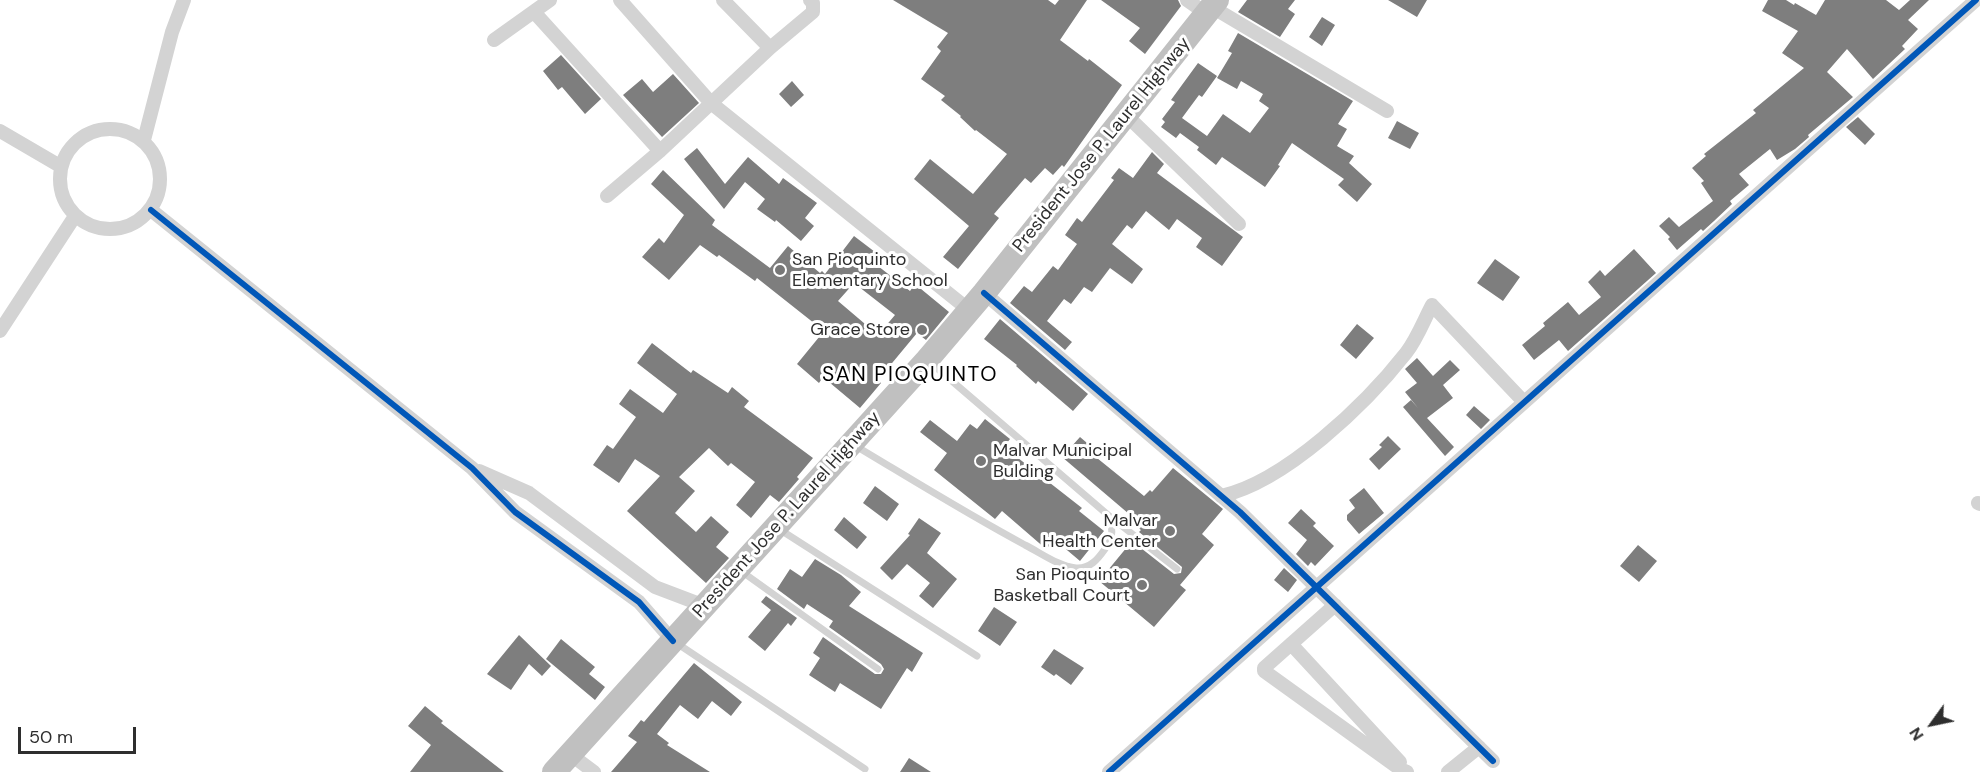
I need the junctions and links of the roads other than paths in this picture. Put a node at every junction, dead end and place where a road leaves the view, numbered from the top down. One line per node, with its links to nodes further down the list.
1 (184, 0): 16 (street)
2 (550, 0): 9 (street)
3 (620, 0): 12 (street)
4 (723, 0): 11 (street)
5 (810, 0): 11 (street)
6 (1187, 0): 8 (street)
7 (1976, 0): 26 (street)
8 (1212, 7): 13 (street); 14 (highway, President Jose P. Laurel Highway)
9 (534, 12): 10 (street); 17 (street)
10 (494, 40)
11 (770, 48): 12 (street)
12 (711, 103): 17 (street); 23 (street)
13 (1387, 111)
14 (1126, 116): 22 (street); 23 (highway, President Jose P. Laurel Highway)
15 (0, 131): 18 (street)
16 (144, 140): 18 (street); 20 (street)
17 (660, 151): 19 (street)
18 (60, 166): 21 (street)
19 (607, 196)
20 (151, 210): 21 (street); 28 (street)
21 (75, 216): 24 (street)
22 (1239, 224)
23 (976, 302): 25 (highway, President Jose P. Laurel Highway); 30 (street)
24 (0, 331)
25 (927, 360): 27 (highway, President Jose P. Laurel Highway); 32 (lane)
26 (1524, 402): 30 (street); 36 (street)
27 (852, 444): 32 (lane); 33 (highway, President Jose P. Laurel Highway)
28 (472, 468): 29 (street); 31 (street)
29 (529, 493): 31 (street); 38 (street)
30 (1221, 496): 36 (street)
31 (515, 512): 39 (street)
32 (1108, 515): 34 (lane)
33 (776, 527): 35 (highway, President Jose P. Laurel Highway); 41 (lane)
34 (1177, 568)
35 (739, 569): 38 (highway, President Jose P. Laurel Highway); 42 (lane)
36 (1316, 587): 37 (street); 49 (street)
37 (1335, 605): 40 (street); 43 (street)
38 (705, 606): 39 (highway, President Jose P. Laurel Highway)
39 (673, 641): 44 (highway, President Jose P. Laurel Highway); 46 (lane)
40 (1291, 644): 50 (street); 50 (street)
41 (977, 656)
42 (878, 669)
43 (1479, 747): 45 (street); 51 (street)
44 (570, 754): 47 (highway, President Jose P. Laurel Highway); 48 (street)
45 (1493, 761)
46 (865, 769)
47 (554, 772)
48 (594, 772)
49 (1109, 772)
50 (1408, 772)
51 (1448, 772)

